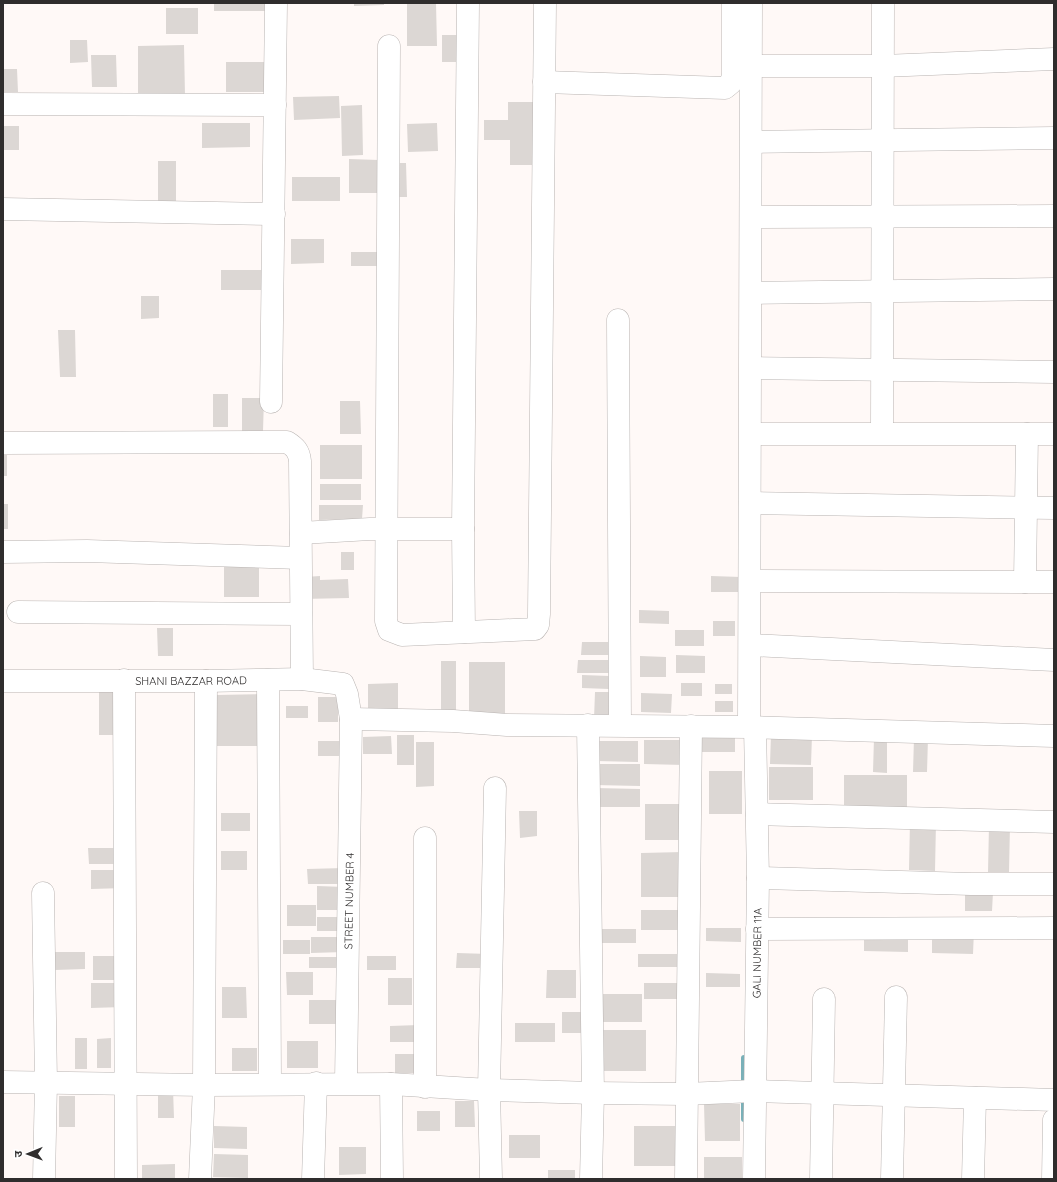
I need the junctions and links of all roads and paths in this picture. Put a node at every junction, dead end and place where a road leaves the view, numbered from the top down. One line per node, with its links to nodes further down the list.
1 (276, 3): 13 (street)
2 (468, 3): 38 (street)
3 (545, 3): 11 (street)
4 (733, 3): 11 (street)
5 (752, 3): 9 (street, GALI NUMBER 11A)
6 (883, 3): 10 (street)
7 (389, 46): 39 (street)
8 (1054, 59): 10 (street)
9 (752, 66): 10 (street); 16 (street, GALI NUMBER 11A)
10 (883, 66): 15 (street)
11 (544, 82): 48 (street)
12 (3, 104): 13 (street)
13 (275, 105): 18 (street)
14 (1054, 138): 15 (street)
15 (883, 140): 16 (street); 21 (street)
16 (752, 142): 20 (street, GALI NUMBER 11A)
17 (3, 209): 18 (street)
18 (274, 214): 29 (street)
19 (1054, 216): 21 (street)
20 (752, 217): 21 (street); 23 (street, GALI NUMBER 11A)
21 (882, 217): 24 (street)
22 (1054, 289): 24 (street)
23 (751, 293): 24 (street); 26 (street, GALI NUMBER 11A)
24 (882, 293): 27 (street)
25 (618, 320): 58 (street)
26 (751, 368): 27 (street); 31 (street, GALI NUMBER 11A)
27 (882, 371): 28 (street); 30 (street)
28 (1054, 372)
29 (271, 402)
30 (882, 433): 31 (street); 32 (street)
31 (751, 434): 35 (street, GALI NUMBER 11A)
32 (1027, 434): 33 (street); 36 (street)
33 (1054, 434)
34 (3, 444): 40 (street)
35 (750, 503): 36 (street); 43 (street, GALI NUMBER 11A)
36 (1025, 508): 37 (street); 44 (street)
37 (1054, 508)
38 (463, 528): 39 (street); 48 (street)
39 (387, 530): 40 (street); 48 (street)
40 (301, 533): 42 (street)
41 (3, 552): 42 (street)
42 (300, 558): 47 (street)
43 (750, 581): 44 (street); 49 (street, GALI NUMBER 11A)
44 (1025, 582): 45 (street)
45 (1054, 582)
46 (18, 612): 47 (street)
47 (301, 614): 51 (street)
48 (464, 632)
49 (750, 645): 50 (street); 60 (street, GALI NUMBER 11A)
50 (1054, 660)
51 (302, 679): 53 (street, SHANI BAZZAR ROAD); 56 (street, SHANI BAZZAR ROAD)
52 (124, 680): 54 (street, SHANI BAZZAR ROAD); 55 (street, SHANI BAZZAR ROAD); 77 (street)
53 (268, 680): 55 (street, SHANI BAZZAR ROAD); 75 (street)
54 (3, 681)
55 (206, 681): 80 (street)
56 (351, 719): 57 (street); 78 (street, STREET NUMBER 4)
57 (588, 725): 58 (street); 84 (street)
58 (620, 725): 59 (street)
59 (691, 726): 60 (street); 86 (street)
60 (752, 727): 61 (street); 63 (street, GALI NUMBER 11A)
61 (1054, 736)
62 (495, 788): 82 (street)
63 (757, 814): 64 (street); 66 (street, GALI NUMBER 11A)
64 (1054, 822)
65 (425, 838): 81 (street)
66 (758, 878): 67 (street); 70 (street, GALI NUMBER 11A)
67 (1054, 884)
68 (43, 893): 74 (street)
69 (1054, 928): 70 (street)
70 (757, 929): 83 (street, GALI NUMBER 11A)
71 (896, 997): 87 (street)
72 (824, 999): 85 (street)
73 (3, 1082): 74 (street)
74 (46, 1082): 77 (street); 91 (street)
75 (270, 1083): 76 (street); 80 (street)
76 (316, 1083): 78 (street); 94 (street)
77 (127, 1084): 80 (street); 92 (street)
78 (346, 1084): 79 (street)
79 (391, 1084): 81 (street); 95 (street)
80 (204, 1085): 93 (street)
81 (425, 1086): 82 (street)
82 (489, 1090): 84 (street); 96 (street)
83 (754, 1091): 85 (street); 86 (street); 99 (street, GALI NUMBER 11A)
84 (593, 1093): 86 (street); 97 (street)
85 (823, 1093): 87 (street); 100 (street)
86 (686, 1094): 98 (street)
87 (894, 1095): 88 (street); 101 (street)
88 (975, 1098): 89 (street); 102 (street)
89 (1054, 1100)
90 (1054, 1120): 103 (street)
91 (44, 1179)
92 (126, 1179)
93 (200, 1179)
94 (313, 1179)
95 (392, 1179)
96 (491, 1179)
97 (591, 1179)
98 (686, 1179)
99 (754, 1179)
100 (821, 1179)
101 (892, 1179)
102 (974, 1179)
103 (1053, 1179)

